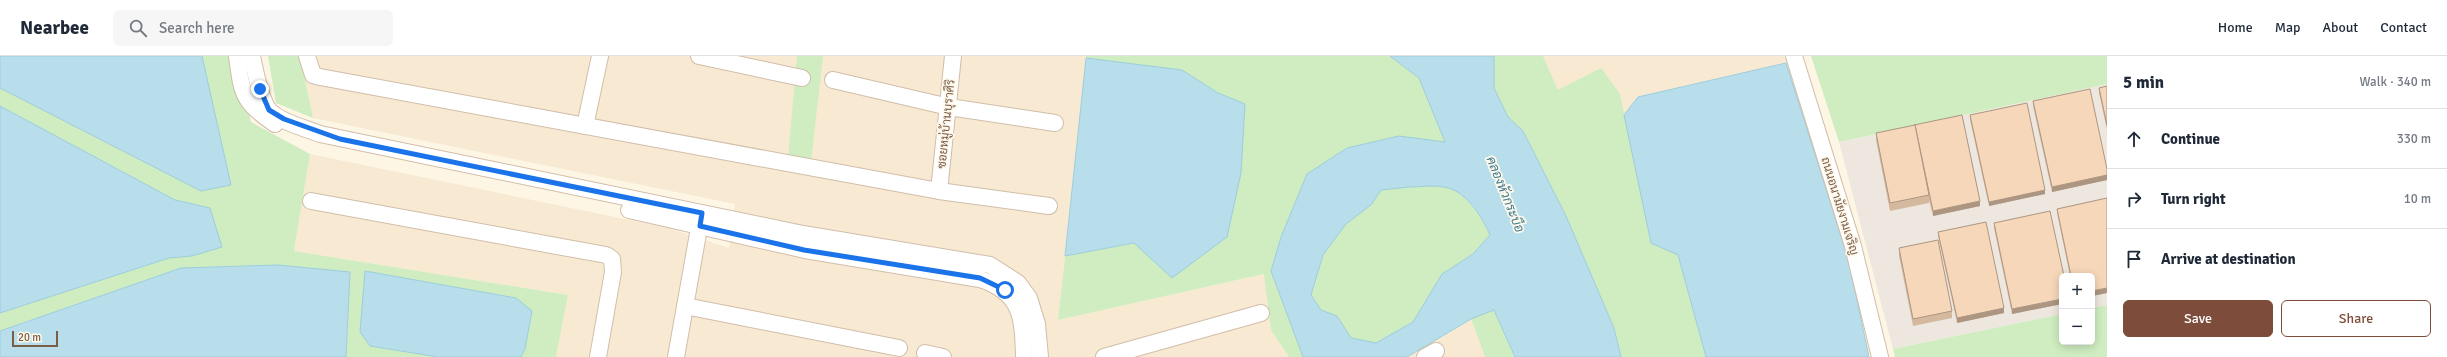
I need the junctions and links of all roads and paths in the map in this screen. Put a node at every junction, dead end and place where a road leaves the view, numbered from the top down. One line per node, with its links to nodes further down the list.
1 (237, 56): 16 (street)
2 (252, 56): 16 (street)
3 (307, 56): 12 (street)
4 (600, 56): 12 (street)
5 (699, 56): 8 (street)
6 (953, 56): 10 (street, ซอยหมู่บ้านบุราศิริ)
7 (1794, 56): 28 (street, ถนนอนามัยงามเจริญ)
8 (802, 78)
9 (833, 80): 10 (street)
10 (949, 107): 11 (street); 13 (street, ซอยหมู่บ้านบุราศิริ)
11 (1055, 123)
12 (585, 126): 13 (street)
13 (939, 191): 15 (street)
14 (311, 201): 22 (street)
15 (1049, 206)
16 (701, 220): 17 (street); 18 (street)
17 (982, 271): 25 (street); 26 (street)
18 (684, 306): 20 (street); 23 (street)
19 (1261, 313): 27 (street)
20 (899, 348)
21 (925, 353): 24 (street)
22 (598, 357)
23 (676, 357)
24 (943, 357)
25 (1024, 357)
26 (1040, 357)
27 (1108, 357)
28 (1880, 357)

